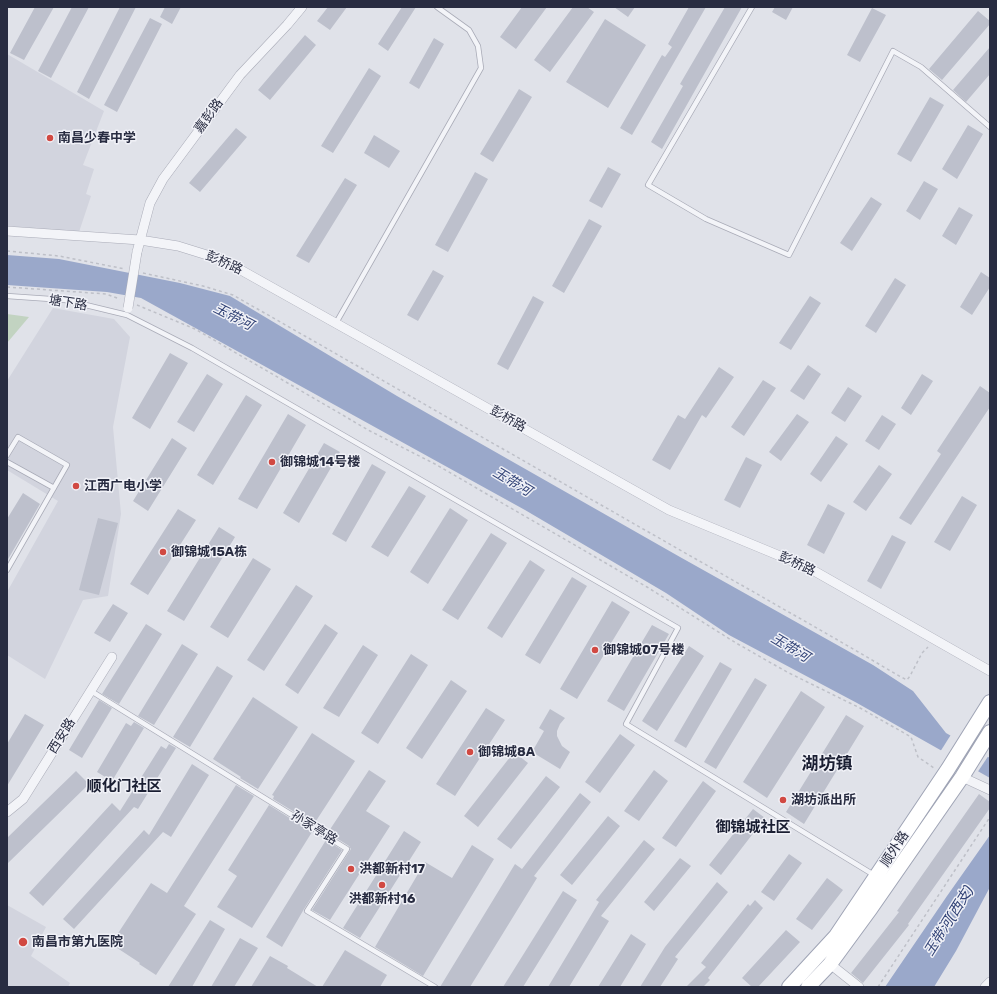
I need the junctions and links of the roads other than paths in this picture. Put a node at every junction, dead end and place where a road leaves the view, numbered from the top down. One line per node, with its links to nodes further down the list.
1 (302, 7): 6 (street, 嘉彭路)
2 (437, 7): 9 (lane)
3 (752, 7): 4 (lane)
4 (990, 127)
5 (7, 231): 6 (street, 彭桥路)
6 (140, 240): 8 (street, 嘉彭路, bridge); 9 (street, 彭桥路)
7 (7, 296): 8 (lane, 塘下路)
8 (130, 309): 22 (lane, 塘下路)
9 (336, 323): 15 (street, 彭桥路)
10 (7, 455): 12 (lane)
11 (7, 462): 12 (lane)
12 (54, 488): 13 (lane)
13 (7, 570)
14 (112, 657): 16 (street, 西安路)
15 (990, 672)
16 (91, 691): 21 (street, 西安路); 25 (lane, 孙家亭路)
17 (990, 702): 22 (main road, 顺外路)
18 (989, 733): 19 (main road, 顺外路)
19 (962, 777): 20 (street); 23 (main road, 顺外路)
20 (990, 790)
21 (7, 812)
22 (877, 877): 26 (main road, 顺外路)
23 (830, 964): 27 (main road, 顺外路); 28 (street)
24 (990, 982): 29 (street)
25 (435, 987)
26 (790, 987)
27 (808, 987)
28 (859, 987)
29 (985, 987)

